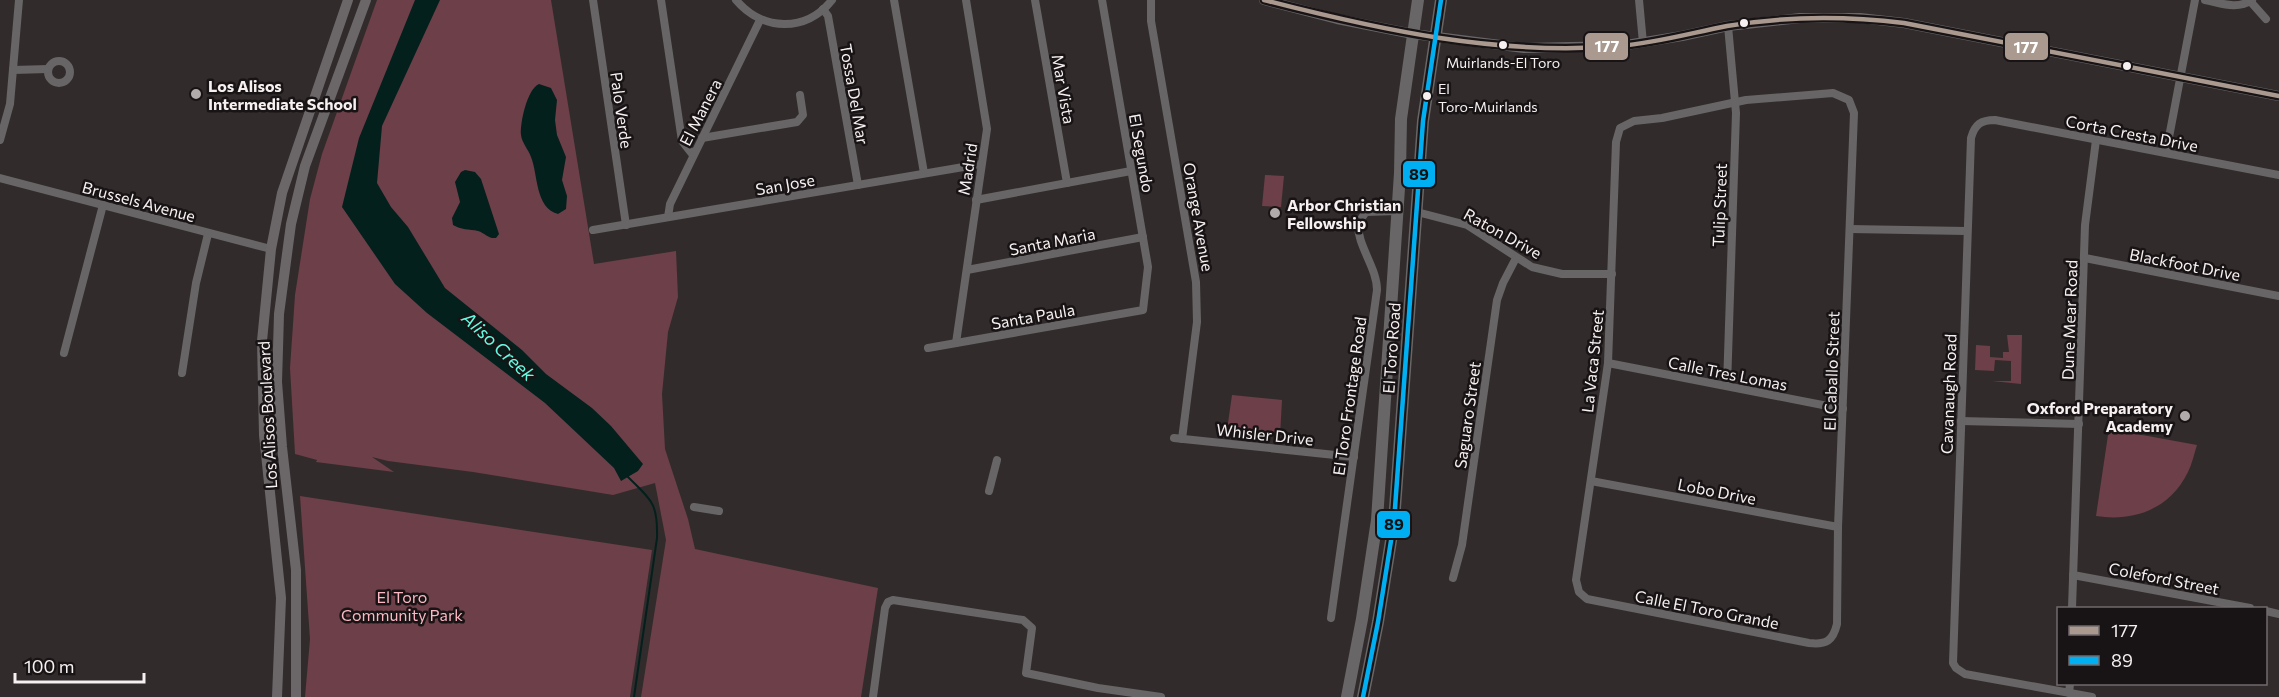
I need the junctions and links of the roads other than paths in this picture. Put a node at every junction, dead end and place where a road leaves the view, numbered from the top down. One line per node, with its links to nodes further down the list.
1 (19, 0): 27 (street)
2 (348, 0): 57 (main road, Los Alisos Boulevard)
3 (366, 0): 91 (main road, Los Alisos Boulevard)
4 (593, 0): 51 (street, Palo Verde)
5 (661, 0): 38 (street)
6 (736, 0): 21 (street)
7 (831, 0): 20 (street)
8 (894, 0): 41 (street)
9 (966, 0): 39 (street, Madrid)
10 (1035, 0): 44 (street, Mar Vista)
11 (1102, 0): 40 (street, El Segundo)
12 (1152, 0): 73 (street, Orange Avenue)
13 (1264, 0): 24 (main road)
14 (1418, 0): 24 (main road, El Toro Road)
15 (1441, 0): 25 (main road, El Toro Road)
16 (1639, 0): 26 (street)
17 (2194, 0): 29 (street)
18 (2205, 0): 19 (street)
19 (2251, 1): 22 (street)
20 (823, 9): 21 (street); 45 (street, Tossa Del Mar)
21 (760, 20): 34 (street, El Manera)
22 (2266, 20)
23 (1728, 26): 26 (main road); 29 (main road); 32 (street, Tulip Street)
24 (1413, 34): 25 (main road); 48 (main road, El Toro Road)
25 (1436, 37): 26 (main road); 49 (main road, El Toro Road)
26 (1643, 43)
27 (13, 69): 28 (street); 35 (street)
28 (48, 69)
29 (2180, 76): 31 (main road); 37 (street)
30 (800, 95): 34 (street)
31 (2279, 96)
32 (1735, 103): 52 (street, El Caballo Street); 61 (street, La Vaca Street); 69 (street, Tulip Street)
33 (1979, 122): 36 (street, Corta Cresta Drive); 54 (street, Cavanaugh Road)
34 (702, 138): 38 (street, El Manera)
35 (0, 140)
36 (2096, 140): 37 (street, Corta Cresta Drive); 59 (street, Dune Mear Road)
37 (2166, 153): 42 (street, Corta Cresta Drive)
38 (693, 155): 50 (street, El Manera)
39 (981, 164): 41 (street, San Jose); 46 (street, Madrid)
40 (1131, 171): 44 (street); 56 (street, El Segundo)
41 (924, 173): 45 (street, San Jose)
42 (2279, 175)
43 (0, 178): 47 (street, Brussels Avenue)
44 (1067, 183): 46 (street)
45 (858, 185): 50 (street, San Jose)
46 (976, 200): 60 (street, Madrid)
47 (103, 205): 55 (street, Brussels Avenue); 66 (street)
48 (1396, 211): 49 (main road); 74 (street, El Toro Frontage Road); 94 (main road, El Toro Road)
49 (1417, 212): 58 (street, Raton Drive); 95 (main road, El Toro Road)
50 (668, 217): 51 (street, San Jose)
51 (626, 225): 53 (street, San Jose)
52 (1850, 229): 54 (street); 70 (street, El Caballo Street)
53 (593, 230)
54 (1966, 231): 71 (street, Cavanaugh Road)
55 (208, 234): 57 (street, Brussels Avenue); 68 (street)
56 (1143, 237): 60 (street, Santa Maria); 63 (street, El Segundo)
57 (272, 249): 90 (main road, Los Alisos Boulevard)
58 (1516, 258): 61 (street, Raton Drive); 82 (street, Saguaro Street)
59 (2085, 258): 62 (street, Blackfoot Drive); 72 (street, Dune Mear Road)
60 (967, 270): 64 (street, Madrid)
61 (1612, 274): 67 (street, La Vaca Street)
62 (2279, 296)
63 (1143, 310): 64 (street, Santa Paula)
64 (957, 343): 65 (street, Santa Paula)
65 (928, 348)
66 (64, 353)
67 (1608, 363): 69 (street, Calle Tres Lomas); 76 (street, La Vaca Street)
68 (182, 373)
69 (1727, 386): 70 (street, Calle Tres Lomas)
70 (1843, 409): 80 (street, El Caballo Street)
71 (1961, 420): 72 (street); 89 (street, Cavanaugh Road)
72 (2079, 424): 81 (street, Dune Mear Road)
73 (1178, 439): 74 (street, Whisler Drive)
74 (1354, 457): 86 (street, El Toro Frontage Road)
75 (997, 460): 77 (street)
76 (1591, 481): 80 (street, Lobo Drive); 83 (street, La Vaca Street)
77 (989, 491)
78 (694, 507): 79 (street)
79 (719, 511)
80 (1838, 527): 87 (street, El Caballo Street)
81 (2073, 575): 84 (street, Dune Mear Road); 85 (street, Coleford Street)
82 (1453, 578)
83 (1581, 594): 87 (street, Calle El Toro Grande)
84 (2072, 607)
85 (2240, 607)
86 (1331, 618)
87 (1829, 642)
88 (2070, 685): 89 (street)
89 (2069, 693): 96 (street)
90 (277, 697)
91 (296, 697)
92 (873, 697): 93 (street)
93 (1161, 697)
94 (1347, 697)
95 (1364, 697)
96 (2092, 697)

